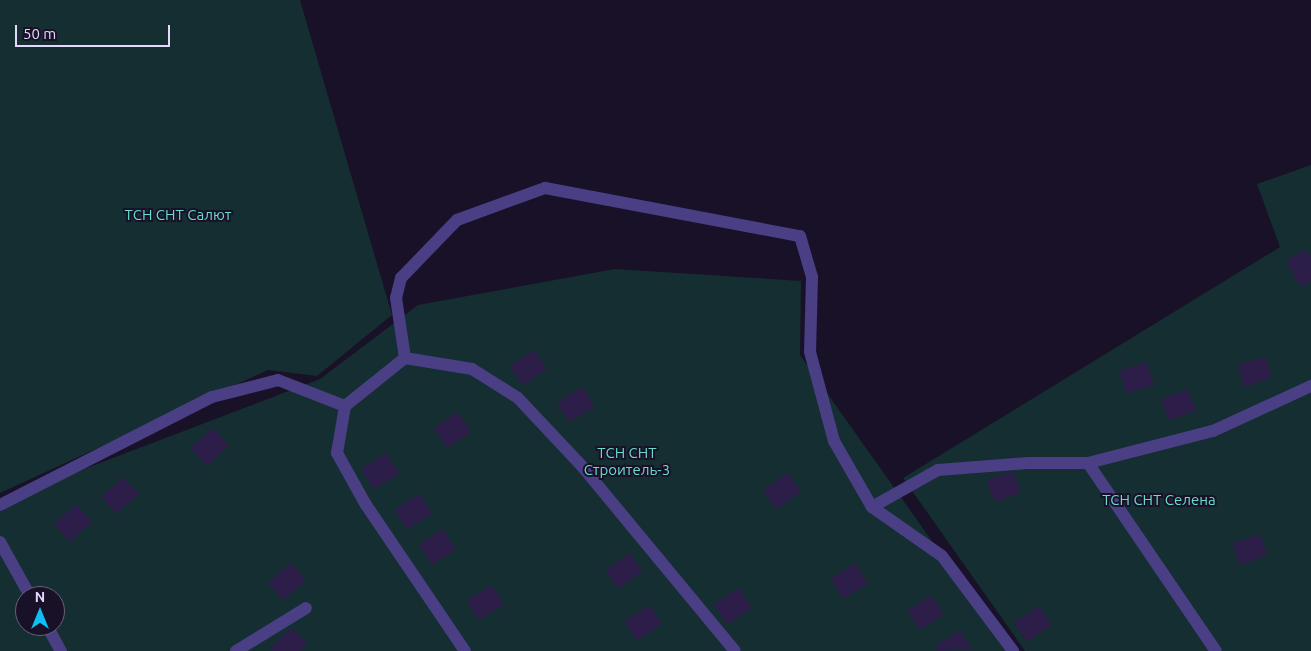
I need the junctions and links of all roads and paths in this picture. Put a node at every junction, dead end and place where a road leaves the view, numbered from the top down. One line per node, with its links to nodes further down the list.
1 (405, 358): 3 (street); 6 (street); 14 (street)
2 (1311, 386): 4 (street)
3 (344, 406): 5 (street); 13 (street)
4 (1088, 463): 6 (street); 16 (street)
5 (0, 505)
6 (872, 507): 15 (street)
7 (0, 542): 8 (street)
8 (24, 586)
9 (306, 608): 12 (street)
10 (53, 636): 11 (street)
11 (61, 651)
12 (236, 651)
13 (465, 651)
14 (735, 651)
15 (1013, 651)
16 (1216, 651)

